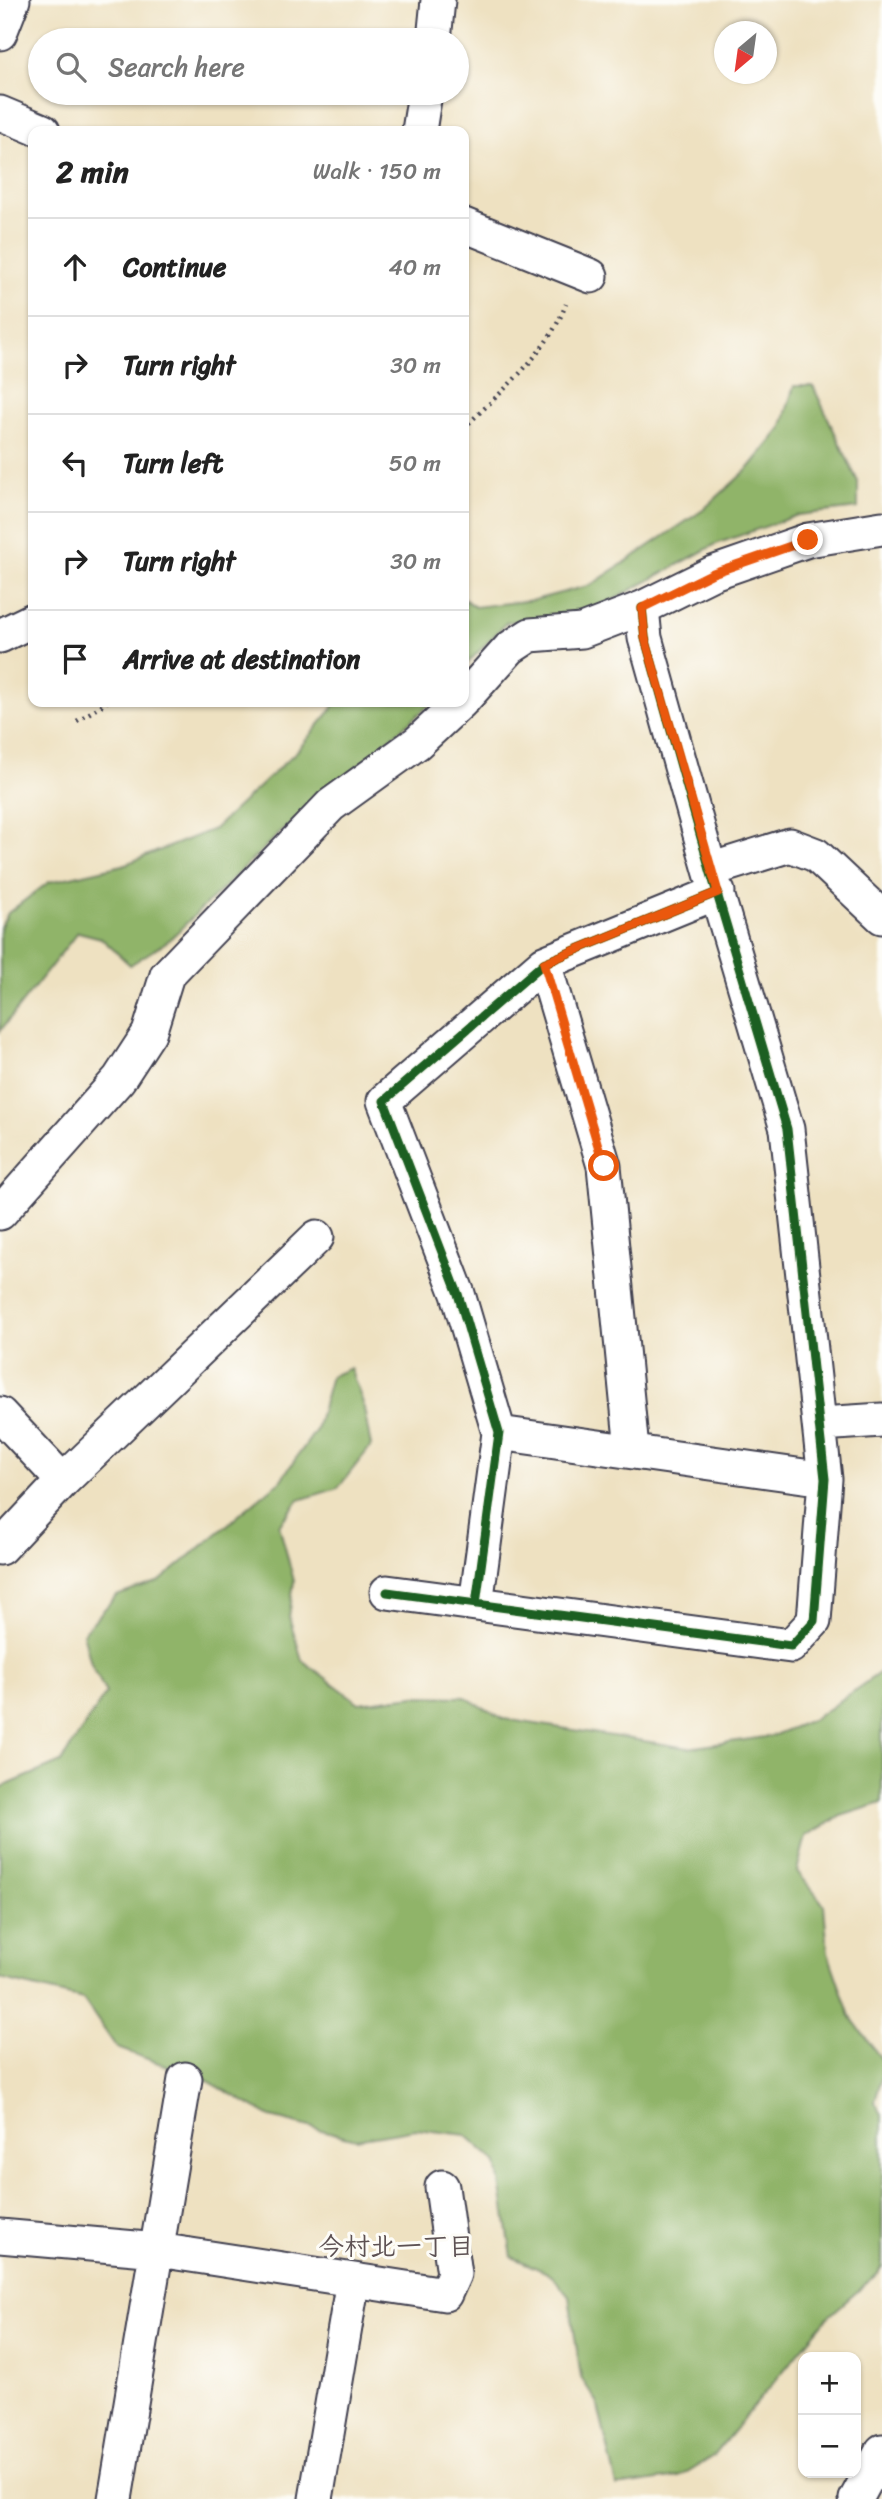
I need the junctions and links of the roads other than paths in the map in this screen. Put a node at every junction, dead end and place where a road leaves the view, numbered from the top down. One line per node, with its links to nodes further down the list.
1 (13, 0): 4 (street)
2 (438, 0): 3 (street)
3 (434, 28)
4 (0, 33)
5 (423, 105): 8 (street)
6 (0, 113): 7 (street)
7 (31, 126)
8 (420, 126)
9 (469, 227): 10 (street)
10 (585, 273)
11 (882, 528): 12 (street)
12 (642, 608): 15 (street); 17 (street)
13 (28, 622): 14 (street)
14 (0, 636)
15 (469, 693)
16 (456, 707): 20 (street)
17 (714, 881): 18 (street); 19 (street); 24 (street)
18 (882, 917)
19 (544, 963): 25 (street); 26 (street)
20 (0, 1213)
21 (317, 1237): 28 (street)
22 (0, 1414): 28 (street)
23 (882, 1420): 24 (street)
24 (821, 1424): 27 (street)
25 (499, 1433): 26 (street); 31 (street)
26 (632, 1450): 27 (street)
27 (825, 1479): 31 (street)
28 (63, 1481): 29 (street)
29 (0, 1548)
30 (387, 1592): 31 (street)
31 (476, 1604)
32 (185, 2079): 35 (street)
33 (442, 2187): 36 (street)
34 (0, 2236): 35 (street)
35 (158, 2250): 36 (street); 38 (street)
36 (354, 2280): 39 (street)
37 (882, 2452): 40 (street)
38 (115, 2499)
39 (316, 2499)
40 (856, 2499)

